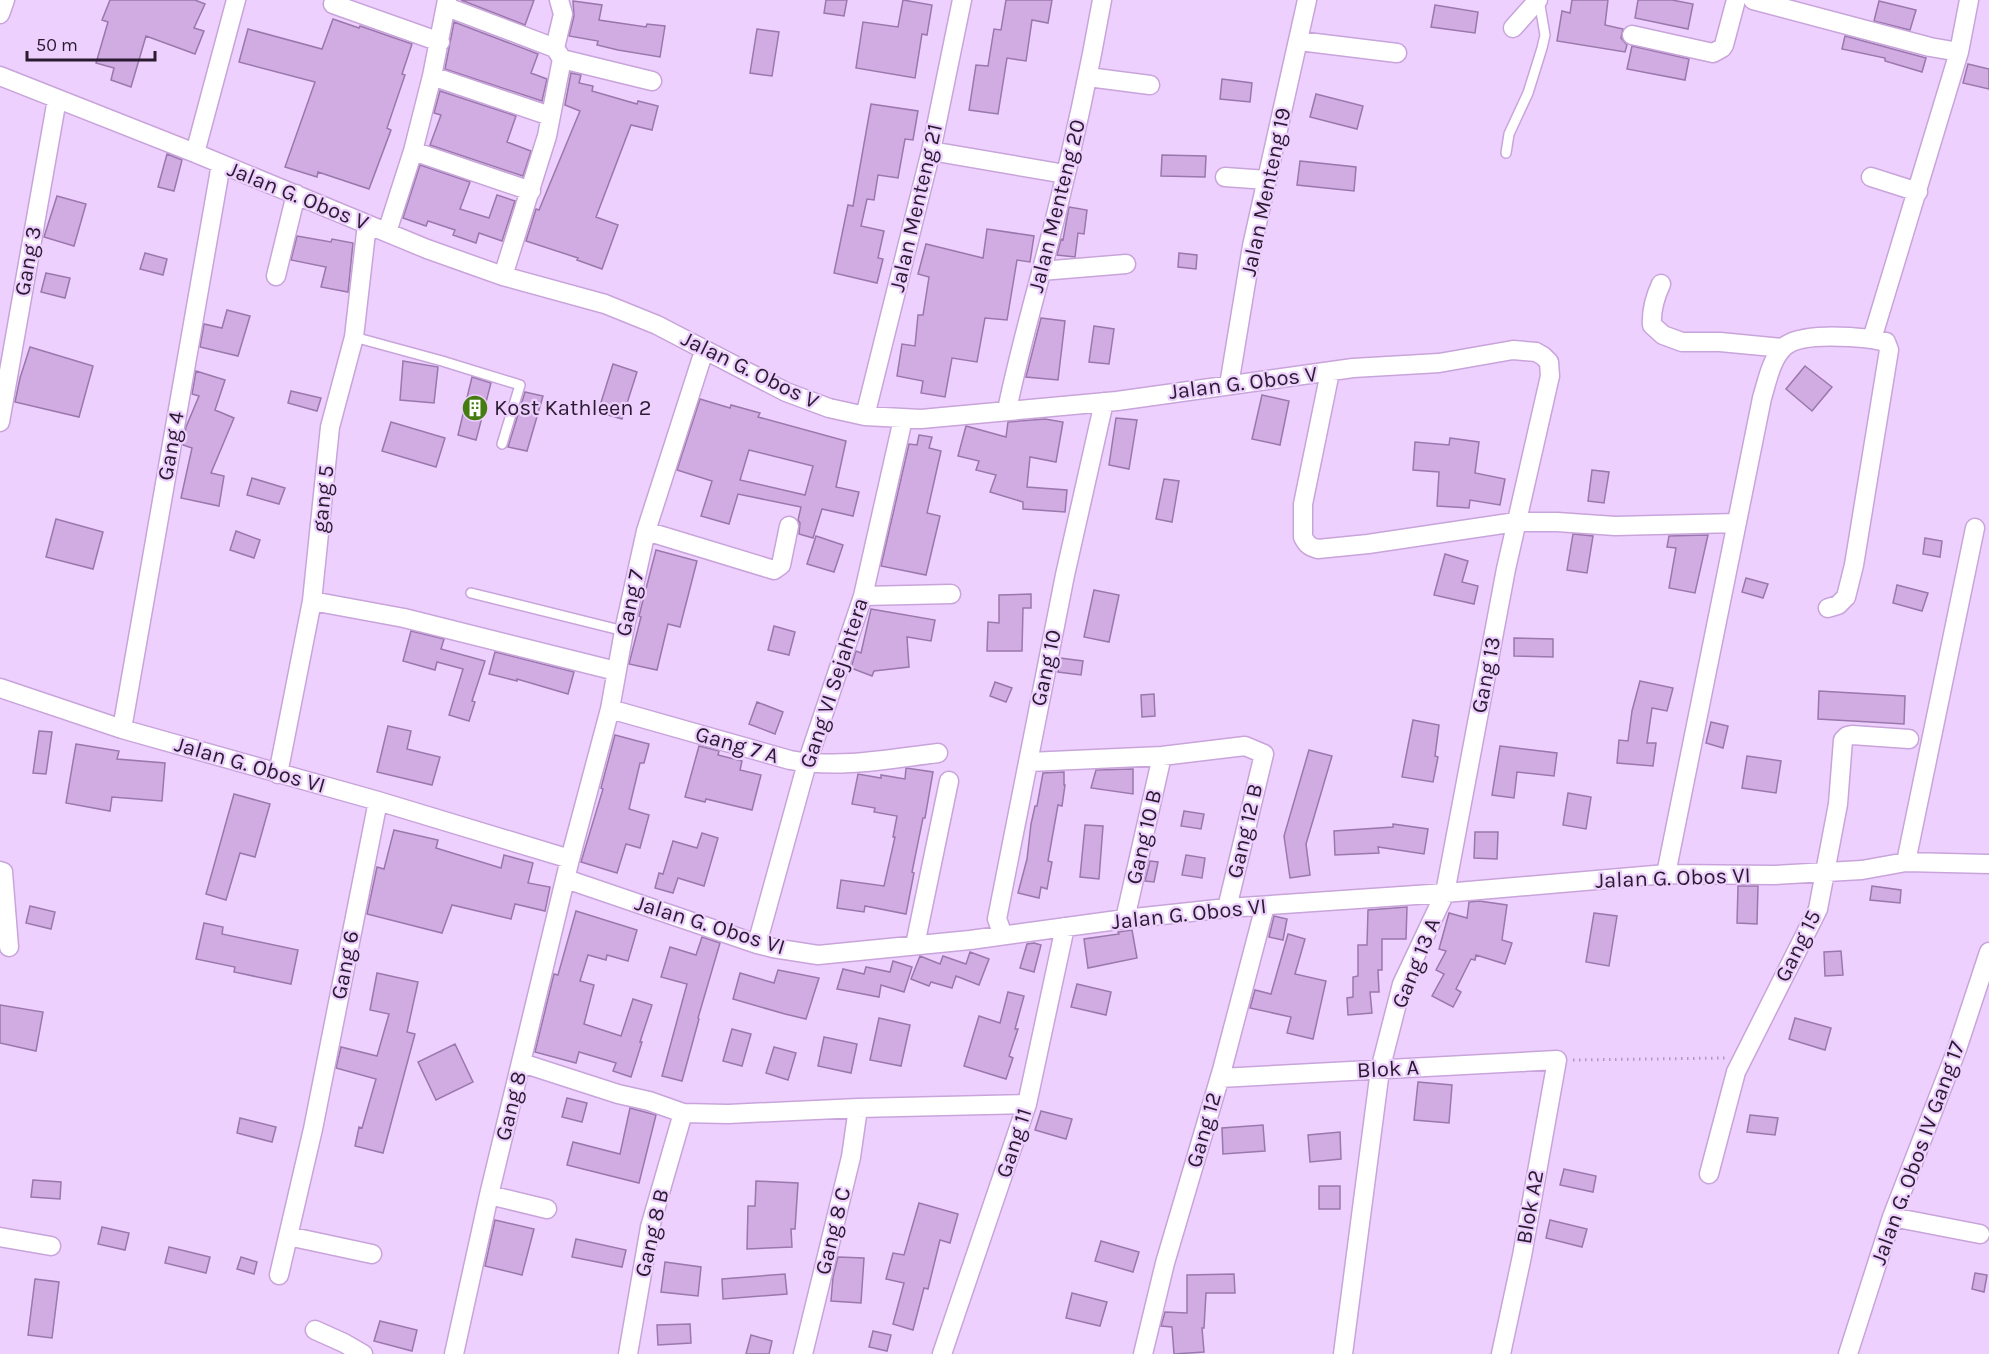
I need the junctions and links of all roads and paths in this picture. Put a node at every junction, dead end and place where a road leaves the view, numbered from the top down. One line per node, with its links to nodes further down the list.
1 (5, 0): 13 (street)
2 (236, 0): 30 (street)
3 (559, 0): 20 (street)
4 (962, 0): 28 (street, Jalan Menteng 21)
5 (1102, 0): 23 (street, Jalan Menteng 20)
6 (1307, 0): 16 (street, Jalan Menteng 19)
7 (1538, 0): 14 (street); 31 (lane)
8 (1736, 0): 15 (street)
9 (1753, 0): 18 (street)
10 (1969, 0): 18 (street)
11 (447, 3): 17 (street); 20 (street)
12 (333, 4): 17 (street)
13 (0, 14)
14 (1513, 28)
15 (1632, 34)
16 (1299, 41): 19 (street); 36 (street, Jalan Menteng 19)
17 (440, 42): 22 (street)
18 (1959, 52): 38 (street)
19 (1397, 53)
20 (559, 54): 24 (street); 27 (street)
21 (0, 76): 26 (street, Jalan G. Obos V)
22 (432, 76): 27 (street); 29 (street)
23 (1088, 77): 25 (street); 33 (street, Jalan Menteng 20)
24 (652, 81)
25 (1150, 85)
26 (57, 99): 30 (street, Jalan G. Obos V); 57 (street, Gang 3)
27 (550, 116): 37 (street)
28 (931, 151): 33 (street); 55 (street, Jalan Menteng 21)
29 (413, 152): 37 (street); 41 (street)
30 (195, 153): 32 (street, Jalan G. Obos V)
31 (1506, 153)
32 (221, 164): 39 (street, Jalan G. Obos V); 74 (street, Gang 4)
33 (1065, 174): 43 (street, Jalan Menteng 20)
34 (1225, 177): 36 (street)
35 (1871, 177): 38 (street)
36 (1267, 180): 52 (street, Jalan Menteng 19)
37 (531, 191): 45 (street)
38 (1918, 192): 48 (street)
39 (296, 194): 40 (street, Jalan G. Obos V); 44 (street)
40 (367, 224): 41 (street, Jalan G. Obos V); 47 (street, gang 5)
41 (387, 232): 45 (street, Jalan G. Obos V)
42 (1126, 264): 43 (street)
43 (1041, 271): 54 (street, Jalan Menteng 20)
44 (276, 276)
45 (503, 276): 50 (street, Jalan G. Obos V)
46 (1660, 284): 49 (street)
47 (354, 337): 58 (lane); 68 (street, gang 5)
48 (1872, 339): 49 (street); 69 (street)
49 (1783, 348): 61 (street)
50 (704, 351): 55 (street, Jalan G. Obos V); 64 (street, Gang 7)
51 (1330, 372): 52 (street, Jalan G. Obos V); 59 (street, Jalan G. Obos V); 60 (street)
52 (1230, 385): 53 (street, Jalan G. Obos V)
53 (1104, 402): 54 (street, Jalan G. Obos V); 78 (street, Gang 10)
54 (1007, 410): 56 (street, Jalan G. Obos V)
55 (865, 416): 56 (street, Jalan G. Obos V)
56 (903, 419): 67 (street, Gang VI Sejahtera)
57 (0, 422)
58 (502, 444)
59 (1532, 459): 60 (street, Gang 13)
60 (1516, 522): 61 (street); 90 (street, Gang 13)
61 (1737, 522): 88 (street)
62 (789, 526): 64 (street)
63 (1975, 528): 84 (street)
64 (646, 531): 70 (street, Gang 7)
65 (471, 593): 70 (lane)
66 (951, 594): 67 (street)
67 (863, 596): 79 (street, Gang VI Sejahtera)
68 (312, 601): 71 (street); 80 (street, gang 5)
69 (1828, 608)
70 (624, 631): 71 (street, Gang 7)
71 (616, 671): 73 (street, Gang 7)
72 (0, 688): 74 (street, Jalan G. Obos VI)
73 (610, 709): 79 (street, Gang 7 A); 83 (street, Gang 7)
74 (122, 729): 80 (street, Jalan G. Obos VI)
75 (1910, 739): 87 (street, Gang 15)
76 (938, 753): 79 (street, Gang 7 A)
77 (1162, 756): 78 (street); 92 (street, Gang 12 B); 93 (street, Gang 10 B)
78 (1029, 762): 95 (street, Gang 10)
79 (807, 763): 96 (street, Gang VI Sejahtera)
80 (278, 774): 82 (street, Jalan G. Obos VI)
81 (949, 781): 97 (street)
82 (378, 801): 83 (street, Jalan G. Obos VI); 113 (street, Gang 6)
83 (570, 859): 89 (street, Gang 8)
84 (1906, 861): 85 (street, Jalan G. Obos VI); 87 (street, Jalan G. Obos VI)
85 (1989, 864)
86 (0, 871): 98 (street)
87 (1825, 872): 88 (street, Jalan G. Obos VI); 100 (street, Gang 15)
88 (1666, 874): 90 (street, Jalan G. Obos VI)
89 (566, 879): 96 (street, Jalan G. Obos VI); 102 (street, Gang 8)
90 (1445, 893): 91 (street, Jalan G. Obos VI); 103 (street, Gang 13 A)
91 (1264, 906): 92 (street, Jalan G. Obos VI); 104 (street, Gang 12)
92 (1227, 908): 93 (street, Jalan G. Obos VI)
93 (1125, 919): 94 (street, Jalan G. Obos VI)
94 (1065, 927): 95 (street, Jalan G. Obos VI); 105 (street, Gang 11)
95 (1003, 935): 97 (street, Jalan G. Obos VI)
96 (757, 944): 97 (street, Jalan G. Obos VI)
97 (915, 945)
98 (9, 947)
99 (1989, 952): 111 (street, Jalan G. Obos IV Gang 17)
100 (1743, 1057): 101 (path); 108 (street, Gang 15)
101 (1557, 1060): 103 (street, Blok A); 126 (street, Blok A2)
102 (522, 1063): 107 (street); 109 (street, Gang 8)
103 (1380, 1070): 104 (street, Blok A); 125 (street, Gang 13 A)
104 (1220, 1078): 124 (street, Gang 12)
105 (1027, 1104): 106 (street); 123 (street, Gang 11)
106 (858, 1108): 107 (street); 122 (street, Gang 8 C)
107 (683, 1113): 121 (street, Gang 8 B)
108 (1709, 1174)
109 (489, 1195): 110 (street); 120 (street, Gang 8)
110 (547, 1209)
111 (1892, 1217): 112 (street); 127 (street, Jalan G. Obos IV Gang 17)
112 (1980, 1234)
113 (288, 1236): 116 (street); 117 (street, Gang 6)
114 (0, 1237): 115 (street)
115 (51, 1246)
116 (372, 1254)
117 (279, 1275)
118 (315, 1330): 119 (street)
119 (363, 1354)
120 (454, 1354)
121 (628, 1354)
122 (803, 1354)
123 (942, 1354)
124 (1143, 1354)
125 (1344, 1354)
126 (1501, 1354)
127 (1848, 1354)

